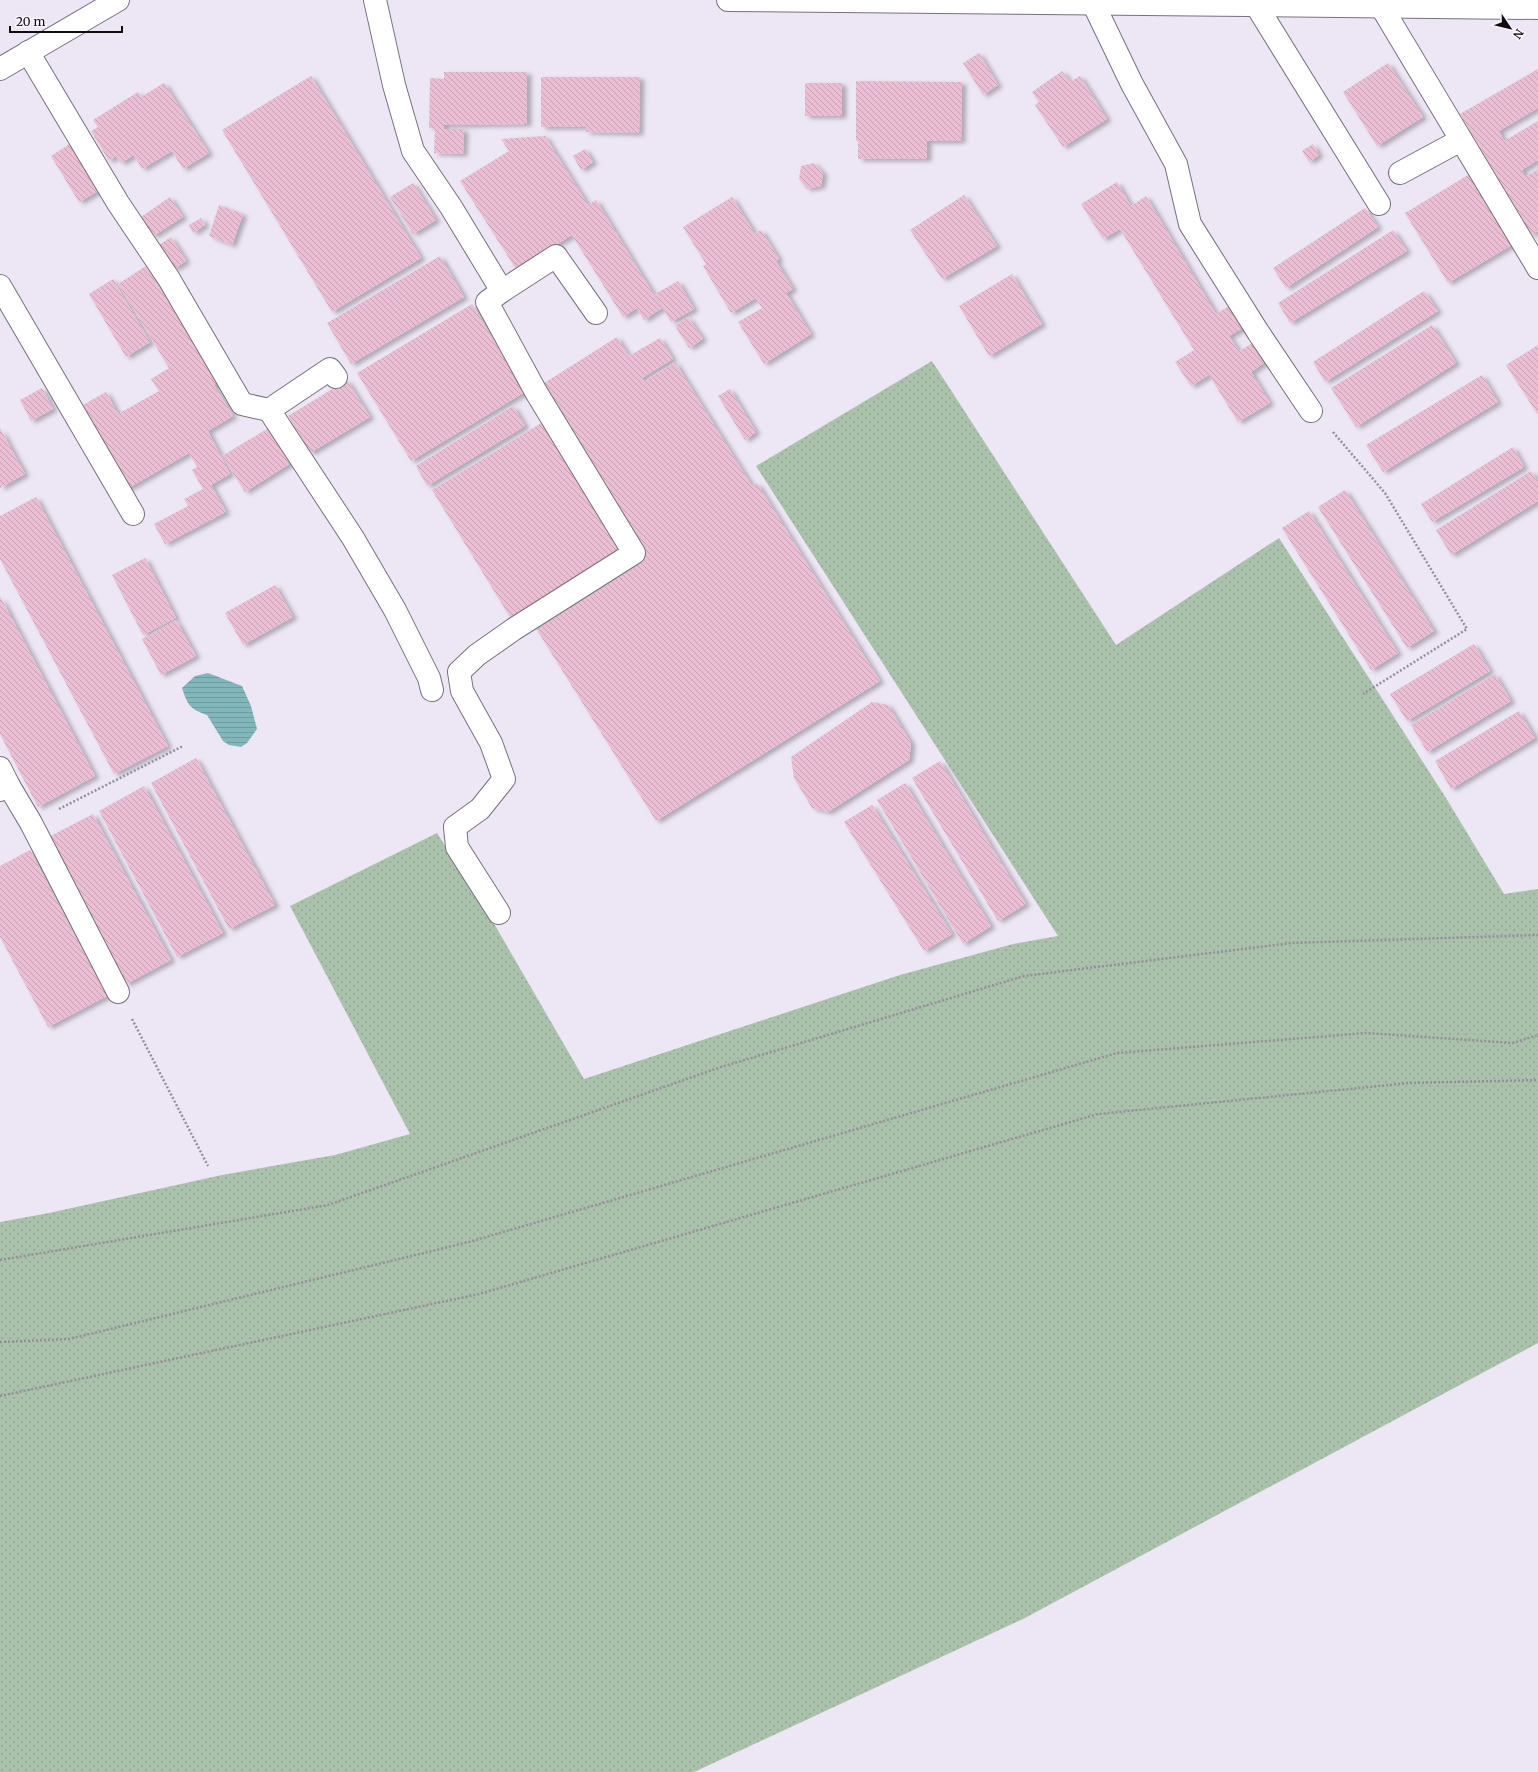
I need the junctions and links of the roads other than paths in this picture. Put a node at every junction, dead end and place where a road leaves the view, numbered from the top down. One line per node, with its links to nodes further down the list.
1 (118, 0): 9 (street)
2 (375, 0): 16 (street)
3 (728, 0): 5 (street)
4 (1152, 2): 5 (street); 6 (street)
5 (1093, 3): 20 (street)
6 (1256, 5): 7 (street); 13 (street)
7 (1381, 6): 8 (street); 11 (street)
8 (1538, 8)
9 (28, 52): 10 (street); 19 (street)
10 (0, 69)
11 (1461, 140): 12 (street); 14 (street)
12 (1400, 173)
13 (1379, 204)
14 (1538, 268)
15 (0, 286): 21 (street)
16 (502, 291): 17 (street); 24 (street)
17 (596, 313)
18 (336, 377): 19 (street)
19 (269, 410): 22 (street)
20 (1311, 411)
21 (133, 514)
22 (432, 690)
23 (3, 782): 25 (street)
24 (499, 913)
25 (118, 992)

